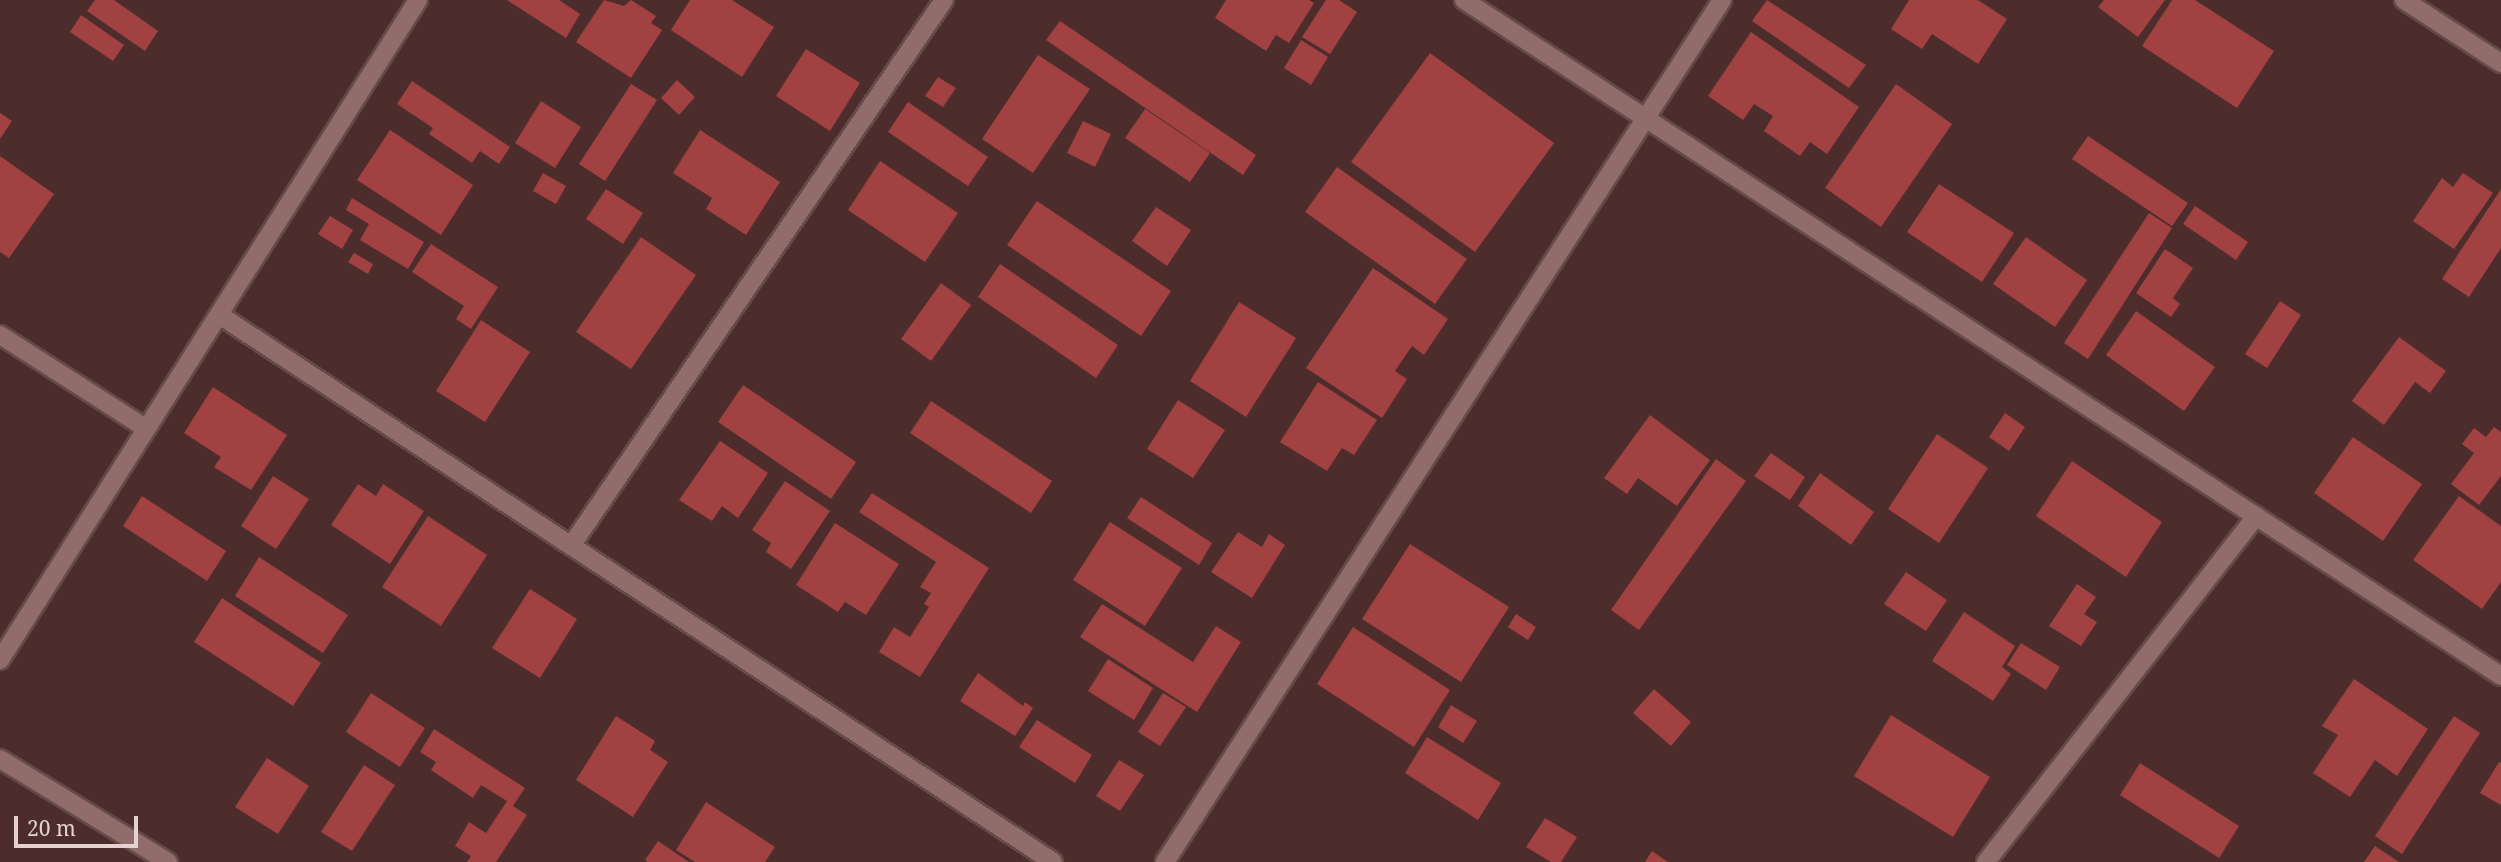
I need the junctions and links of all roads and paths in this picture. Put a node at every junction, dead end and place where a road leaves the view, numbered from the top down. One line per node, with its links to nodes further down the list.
1 (418, 0): 8 (street)
2 (944, 0): 12 (street)
3 (1464, 0): 7 (street)
4 (1722, 0): 7 (street)
5 (2404, 0): 6 (street)
6 (2501, 63)
7 (1646, 119): 11 (street); 18 (street)
8 (221, 316): 10 (street); 12 (street)
9 (0, 335): 10 (street)
10 (147, 429): 13 (street)
11 (2256, 516): 14 (street); 19 (street)
12 (571, 546): 17 (street)
13 (0, 660)
14 (2501, 676)
15 (0, 759): 16 (street)
16 (168, 862)
17 (1053, 862)
18 (1165, 862)
19 (1986, 862)

